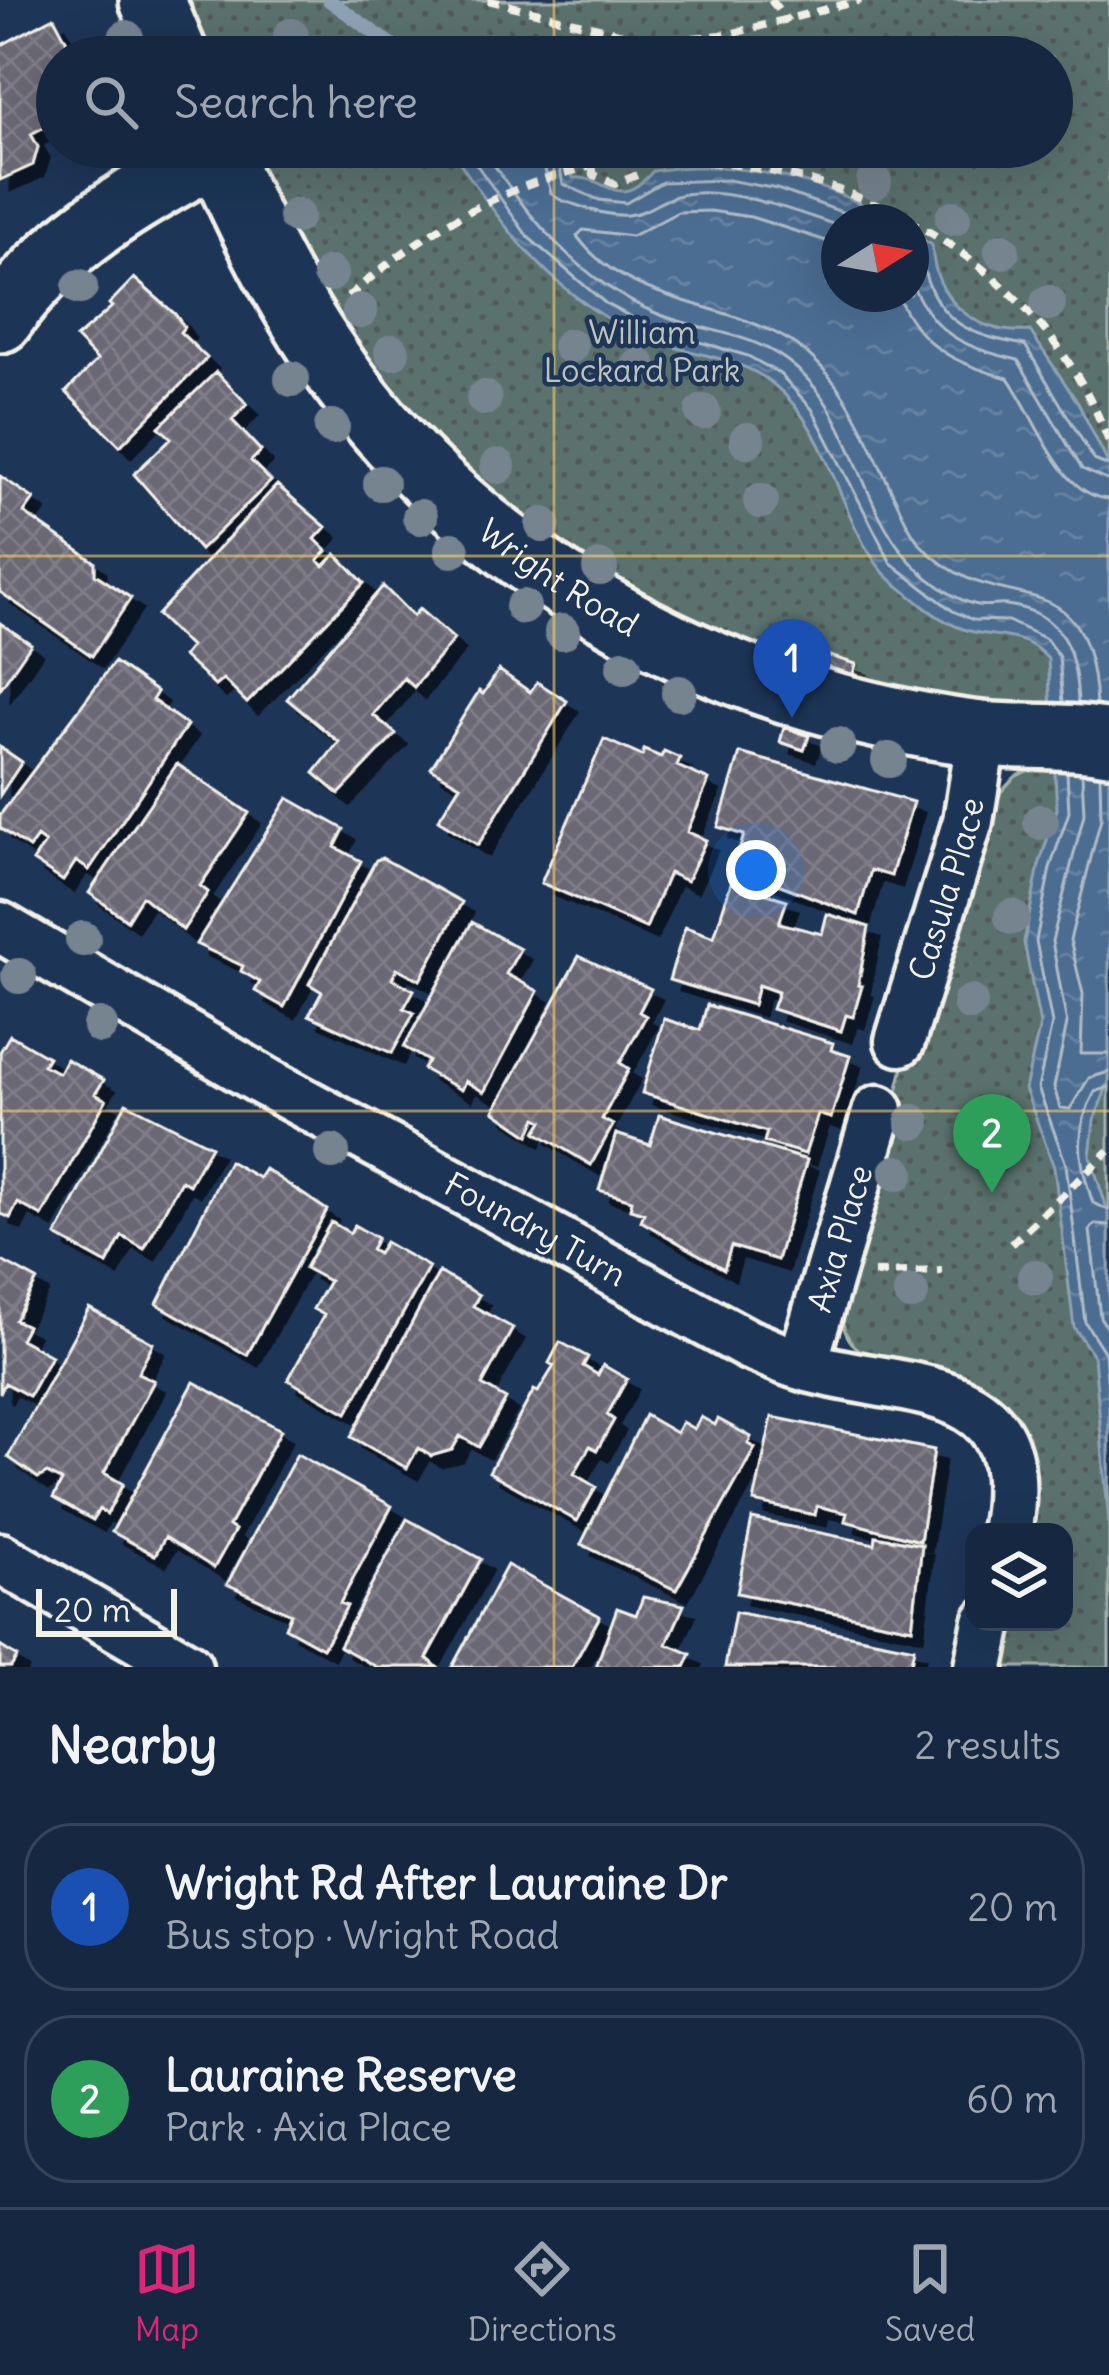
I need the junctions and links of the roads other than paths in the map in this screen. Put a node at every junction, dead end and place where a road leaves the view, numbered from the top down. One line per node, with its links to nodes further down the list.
1 (152, 0): 2 (street)
2 (167, 36)
3 (185, 168): 5 (street)
4 (224, 168): 6 (street, Wright Road)
5 (0, 320)
6 (1002, 735): 7 (street, Wright Road); 9 (street, Casula Place)
7 (1101, 736)
8 (0, 927): 11 (street, Foundry Turn)
9 (900, 1041)
10 (878, 1110): 11 (street, Axia Place)
11 (802, 1365): 12 (street, Foundry Turn)
12 (1007, 1523)
13 (0, 1558): 15 (street)
14 (986, 1631): 16 (street)
15 (187, 1667)
16 (979, 1667)

